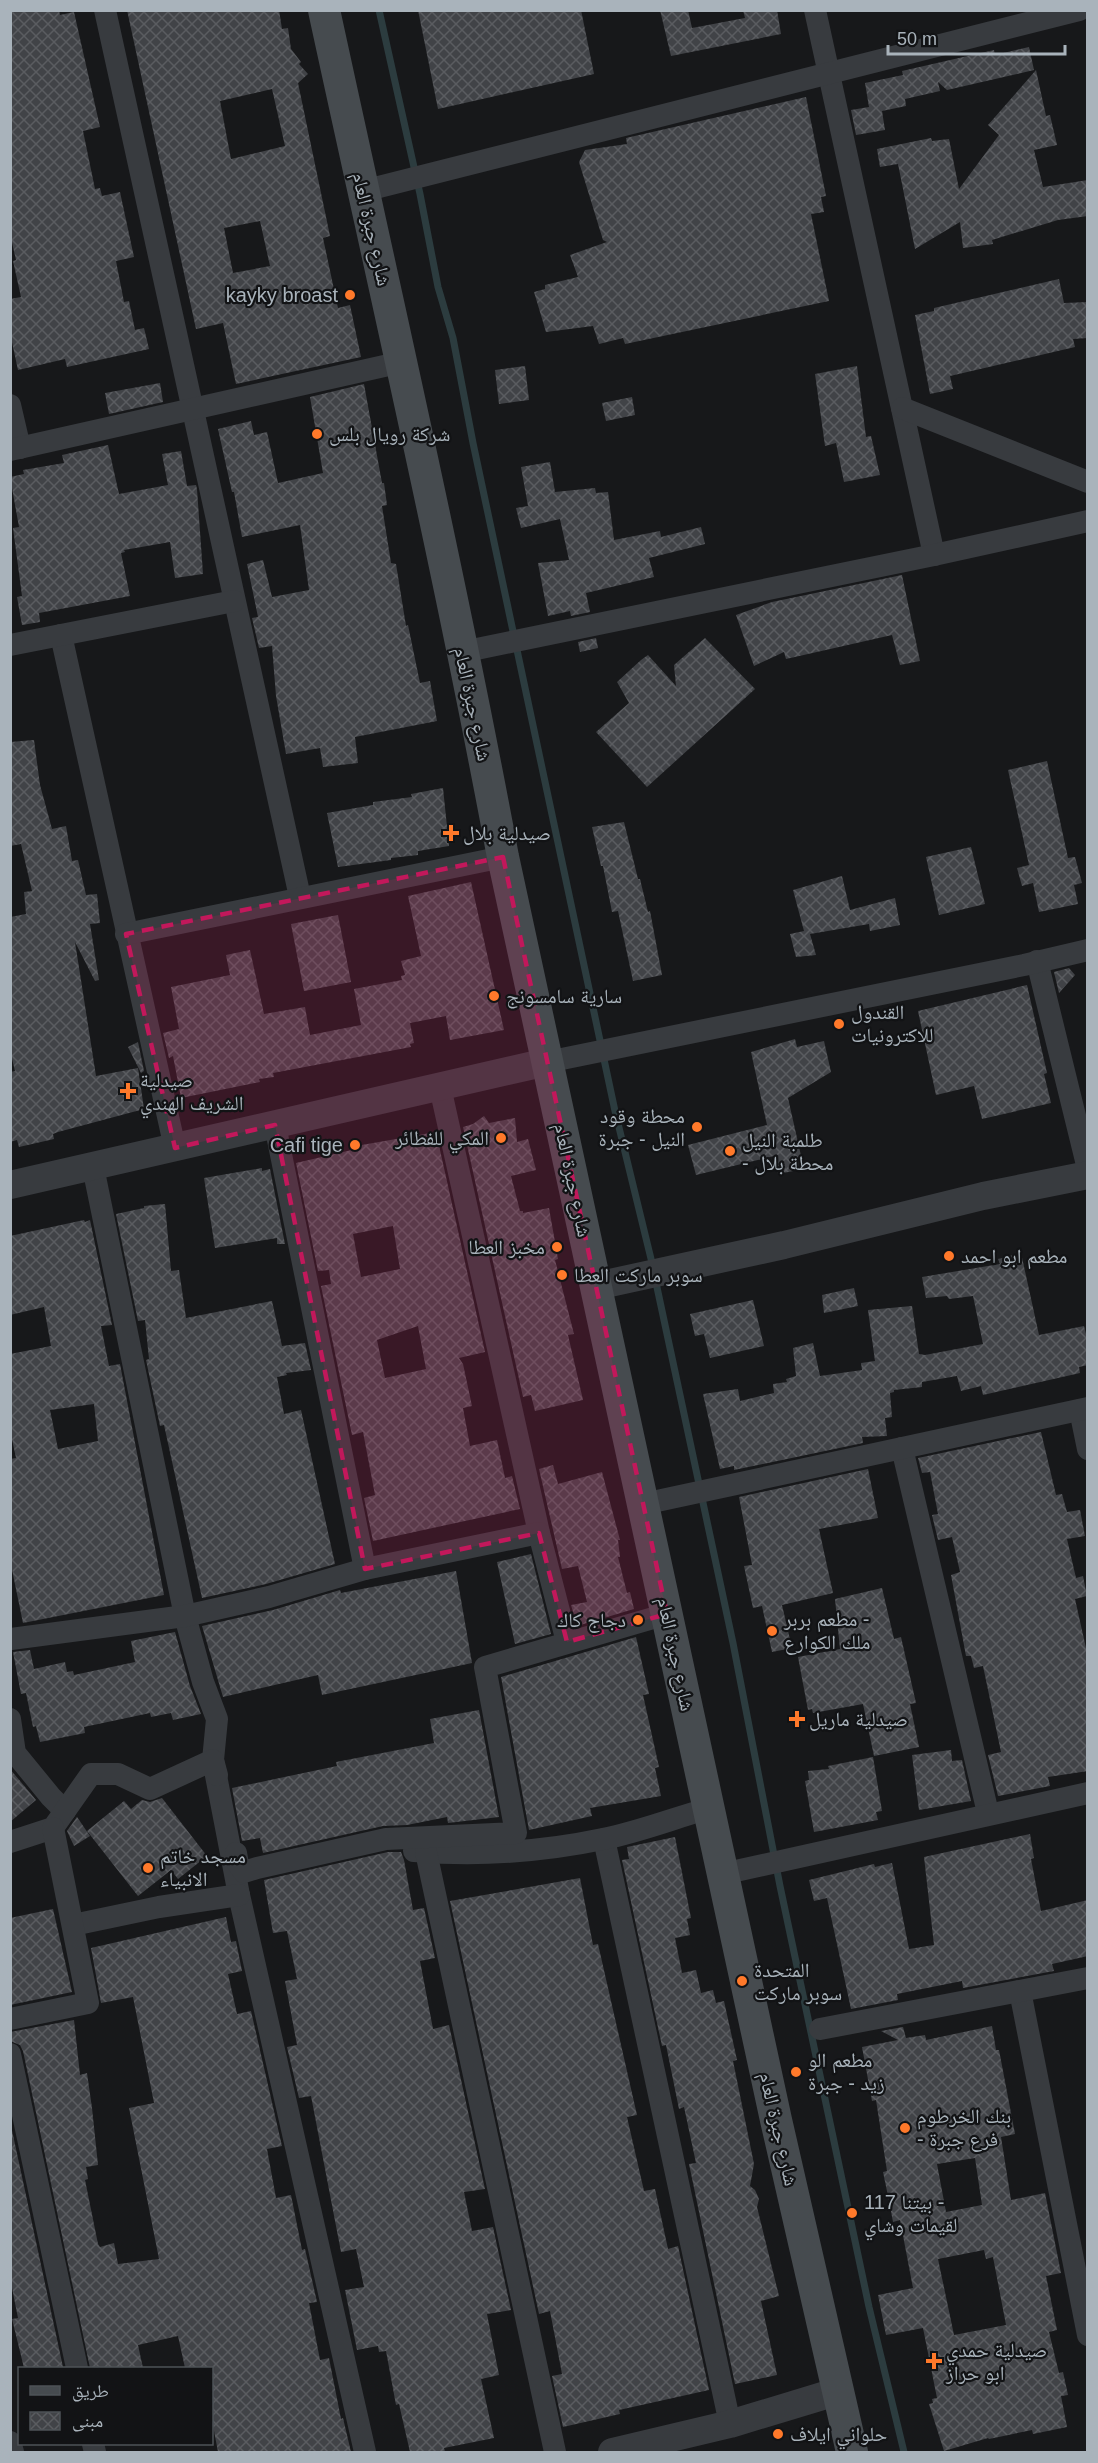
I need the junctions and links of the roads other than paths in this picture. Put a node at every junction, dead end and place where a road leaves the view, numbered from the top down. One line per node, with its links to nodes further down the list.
1 (105, 10): 10 (street)
2 (324, 10): 7 (main road, شارع جبرة العام)
3 (815, 10): 6 (street)
4 (1079, 10): 5 (street)
5 (1024, 17): 6 (street)
6 (830, 72): 7 (street); 11 (street)
7 (363, 191): 8 (main road, شارع جبرة العام)
8 (402, 362): 10 (street); 19 (main road, شارع جبرة العام)
9 (10, 405): 12 (street)
10 (195, 408): 12 (street); 16 (street)
11 (902, 408): 13 (street); 15 (street)
12 (15, 449)
13 (1088, 482)
14 (1088, 521): 15 (street)
15 (934, 555): 19 (street)
16 (234, 601): 17 (street); 21 (street)
17 (61, 635): 18 (street); 22 (street)
18 (10, 645)
19 (462, 652): 20 (main road, شارع جبرة العام)
20 (503, 857): 21 (street); 25 (main road, شارع جبرة العام)
21 (300, 897): 22 (street)
22 (126, 934): 28 (street)
23 (1088, 950): 24 (street)
24 (1037, 961): 25 (street); 30 (street)
25 (547, 1062): 26 (street); 33 (main road, شارع جبرة العام)
26 (440, 1087): 27 (street); 38 (street)
27 (275, 1125): 28 (street); 39 (street)
28 (175, 1148): 29 (street)
29 (93, 1167): 32 (street); 41 (street)
30 (1088, 1169)
31 (1088, 1175): 33 (street)
32 (10, 1185)
33 (596, 1286): 37 (main road, شارع جبرة العام)
34 (1084, 1409): 35 (street); 36 (street)
35 (902, 1448): 37 (street); 50 (street)
36 (1088, 1449)
37 (643, 1504): 40 (main road, شارع جبرة العام)
38 (539, 1533): 39 (street); 44 (street)
39 (365, 1569): 41 (street)
40 (667, 1614): 44 (street); 49 (main road, شارع جبرة العام)
41 (184, 1616): 43 (street); 47 (street)
42 (10, 1631): 43 (street)
43 (11, 1639)
44 (567, 1642): 45 (street)
45 (484, 1667): 54 (street); 55 (street)
46 (11, 1720): 51 (street)
47 (213, 1760): 51 (street); 54 (street); 58 (street)
48 (1088, 1793): 50 (street)
49 (710, 1808): 52 (street); 57 (main road, شارع جبرة العام)
50 (988, 1813): 57 (street)
51 (59, 1819): 53 (street); 59 (street)
52 (604, 1839): 55 (street); 68 (street)
53 (10, 1842)
54 (384, 1846): 56 (street); 58 (street)
55 (527, 1851): 56 (street)
56 (426, 1852): 73 (street)
57 (722, 1874): 67 (main road, شارع جبرة العام)
58 (238, 1887): 59 (street); 72 (street)
59 (73, 1925): 62 (street)
60 (1088, 1978): 61 (street)
61 (1020, 1991): 63 (street); 65 (street)
62 (10, 2019)
63 (820, 2029)
64 (10, 2054): 66 (street)
65 (1088, 2335)
66 (77, 2367)
67 (838, 2391): 68 (street); 74 (main road, شارع جبرة العام)
68 (730, 2424): 70 (street)
69 (10, 2442): 71 (street)
70 (624, 2451)
71 (13, 2452)
72 (365, 2452)
73 (555, 2452)
74 (852, 2452)

